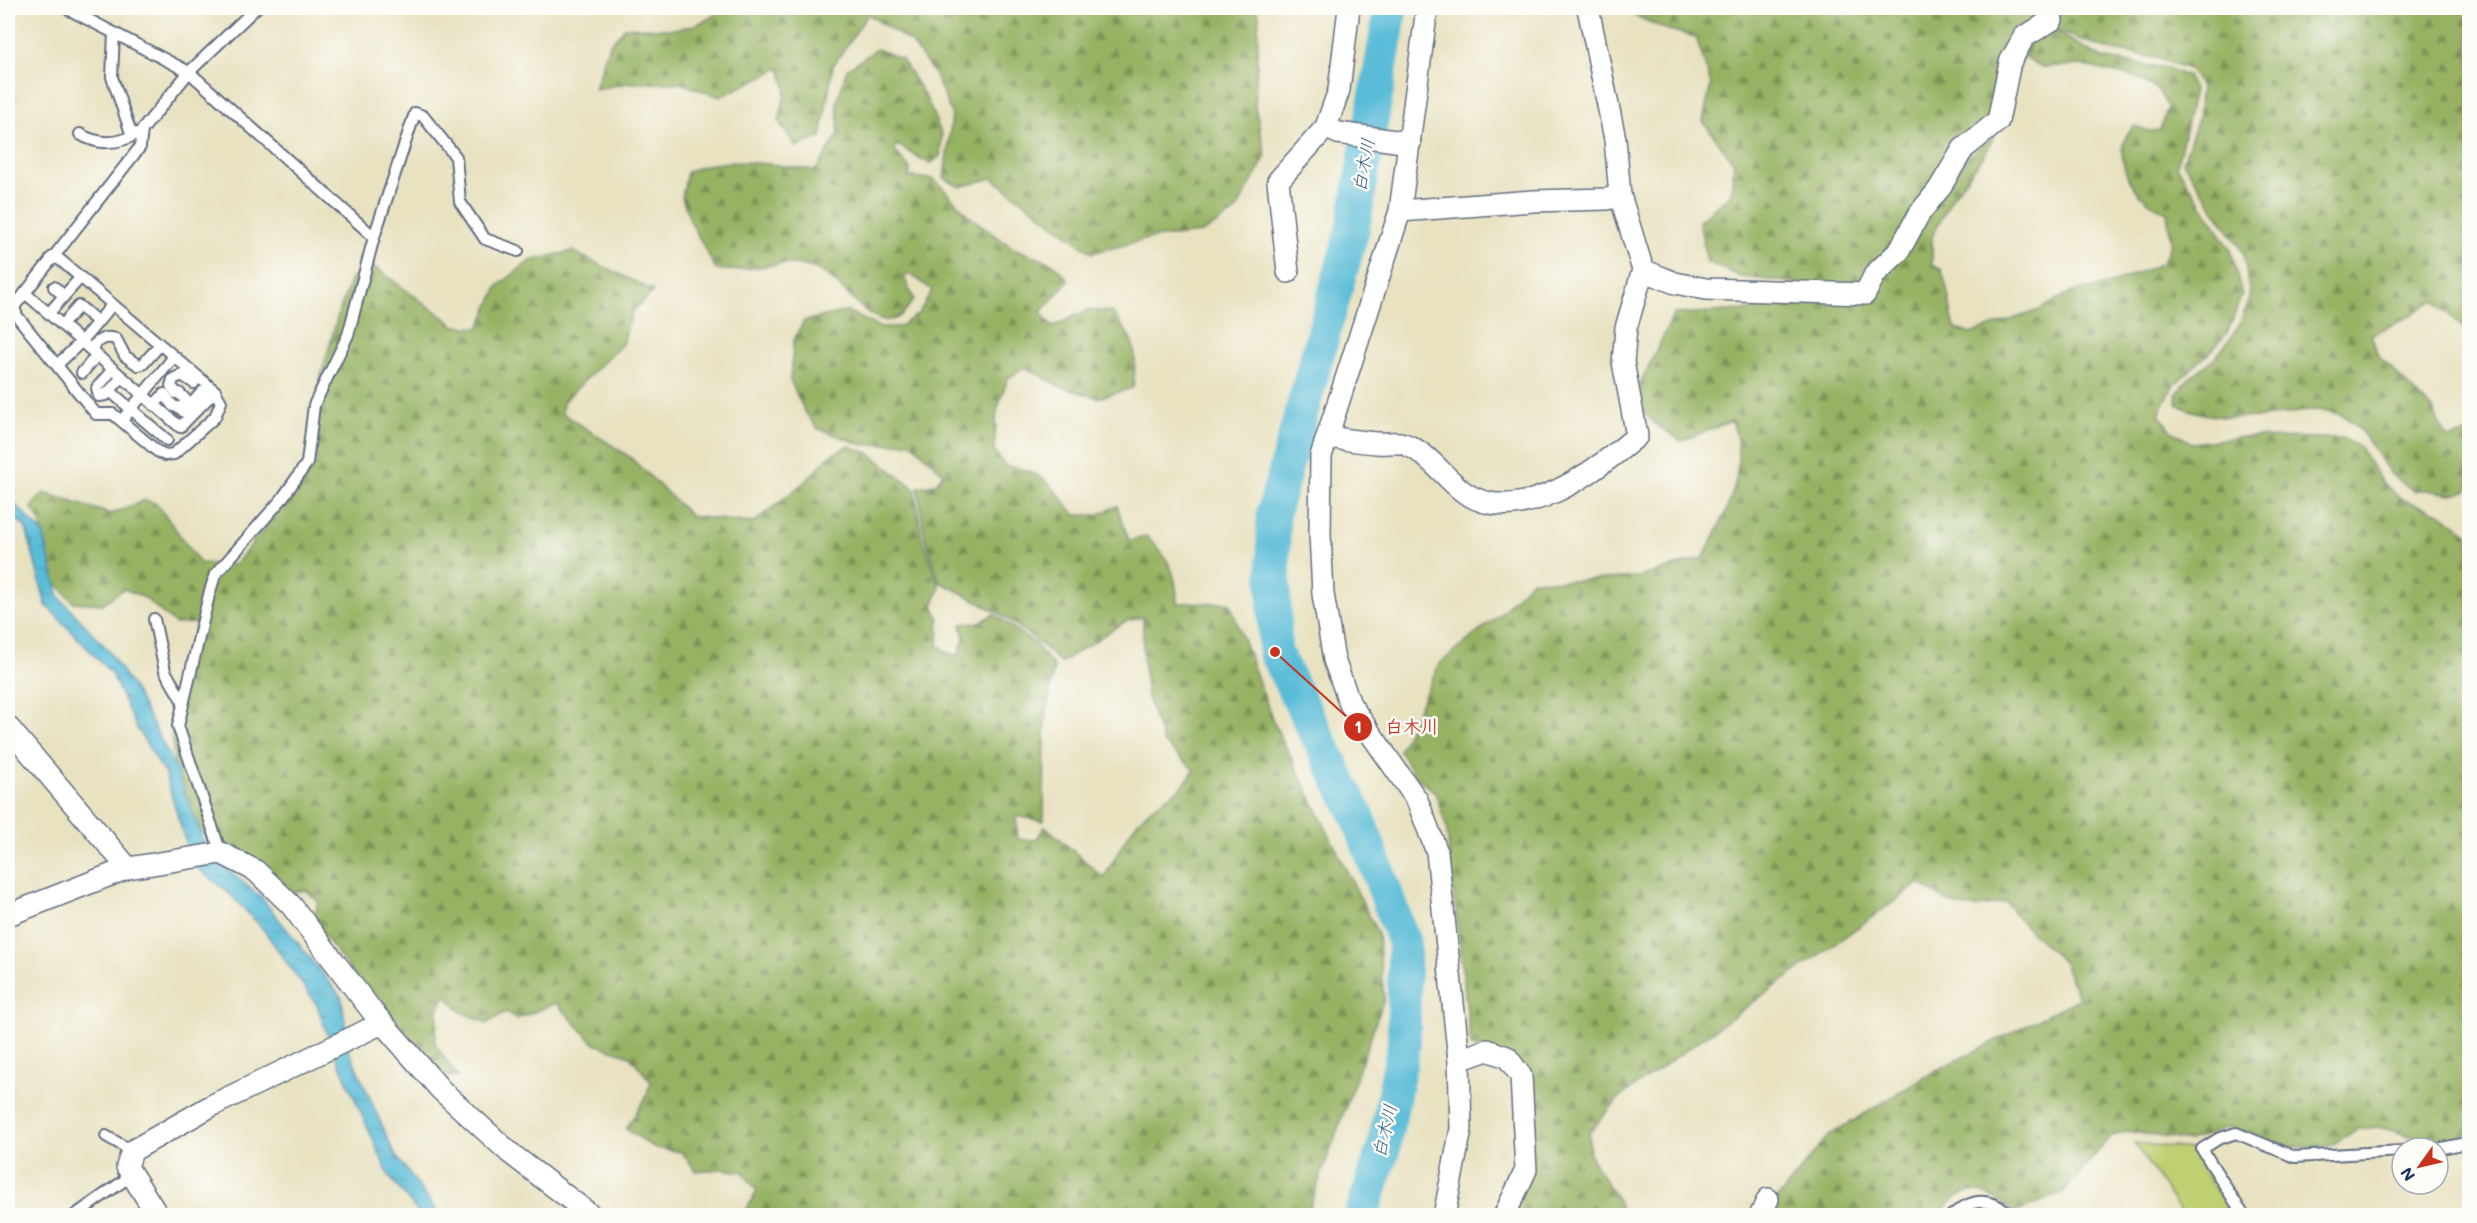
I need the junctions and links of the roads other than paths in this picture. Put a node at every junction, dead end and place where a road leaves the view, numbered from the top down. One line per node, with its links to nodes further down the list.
1 (66, 8): 7 (lane)
2 (256, 8): 8 (lane)
3 (1349, 8): 9 (street)
4 (1427, 8): 12 (street)
5 (1588, 8): 13 (street)
6 (2052, 20): 18 (street)
7 (114, 33): 8 (lane); 10 (lane)
8 (189, 72): 10 (lane); 15 (lane)
9 (1332, 130): 12 (street); 19 (street)
10 (137, 133): 11 (lane); 17 (lane)
11 (80, 134)
12 (1410, 143): 14 (street)
13 (1620, 195): 14 (street); 18 (street)
14 (1400, 212): 41 (street)
15 (374, 237): 16 (lane); 45 (lane)
16 (518, 251)
17 (51, 258): 20 (lane); 22 (lane)
18 (1643, 270): 41 (street)
19 (1288, 272)
20 (81, 278): 23 (lane); 24 (lane)
21 (54, 287): 23 (lane)
22 (25, 293): 25 (lane); 31 (lane)
23 (64, 296): 25 (lane)
24 (112, 305): 26 (lane); 28 (lane)
25 (49, 313): 27 (lane)
26 (97, 321): 27 (lane); 29 (lane)
27 (62, 325): 29 (lane)
28 (159, 346): 29 (lane); 30 (lane)
29 (89, 349): 31 (lane); 32 (lane); 33 (lane)
30 (173, 358): 34 (lane); 35 (lane)
31 (57, 365): 39 (lane)
32 (82, 373)
33 (117, 373): 35 (lane); 38 (lane)
34 (208, 394): 36 (lane); 36 (lane); 40 (lane); 43 (lane)
35 (143, 395): 37 (lane); 38 (lane)
36 (176, 399): 37 (lane)
37 (154, 405): 40 (lane)
38 (131, 410): 39 (lane); 42 (lane)
39 (122, 420): 43 (lane)
40 (180, 427): 42 (lane)
41 (1327, 436): 51 (street)
42 (167, 440): 43 (lane)
43 (157, 451)
44 (154, 620): 45 (lane)
45 (183, 702): 47 (lane)
46 (8, 727): 48 (street)
47 (221, 853): 48 (street); 50 (street)
48 (128, 868): 49 (street)
49 (8, 915)
50 (382, 1023): 55 (street); 60 (street)
51 (1459, 1060): 61 (street); 62 (street)
52 (106, 1136): 55 (lane)
53 (2469, 1142): 54 (lane)
54 (2450, 1146)
55 (132, 1151): 57 (street)
56 (2390, 1152): 65 (lane)
57 (132, 1175): 58 (lane); 59 (street)
58 (74, 1215)
59 (158, 1215)
60 (592, 1215)
61 (1444, 1215)
62 (1504, 1215)
63 (1951, 1215): 64 (lane)
64 (2015, 1215)
65 (2244, 1215)

